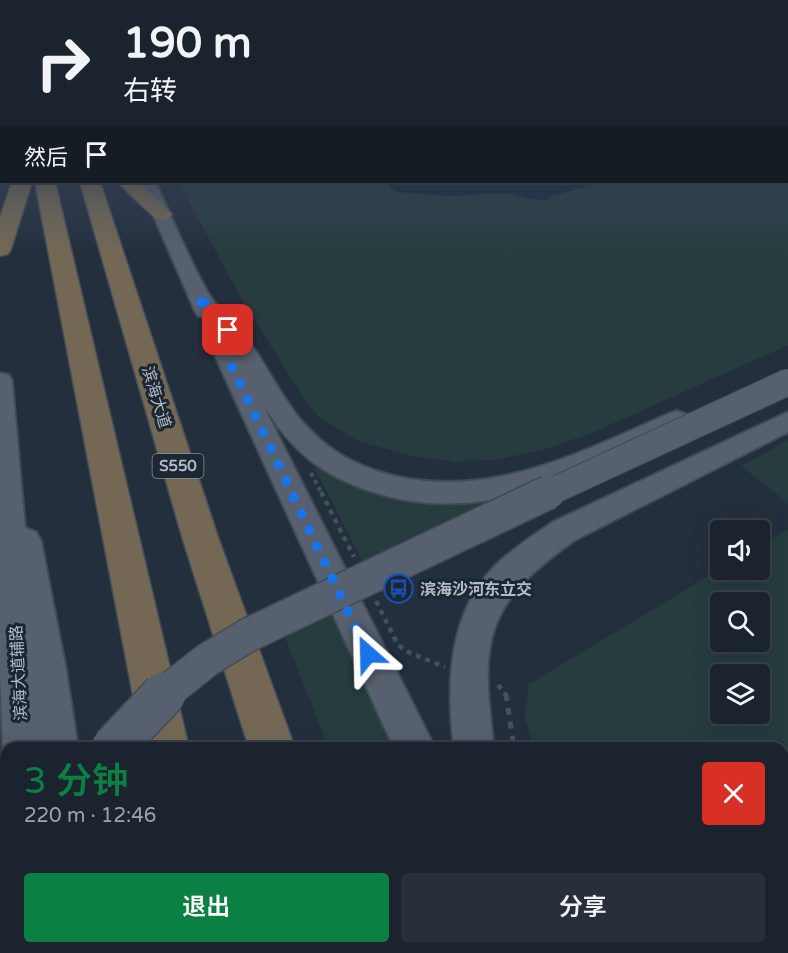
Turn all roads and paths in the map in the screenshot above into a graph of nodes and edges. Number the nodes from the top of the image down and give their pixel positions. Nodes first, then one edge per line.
1 (22, 183) edge
2 (45, 183) edge
3 (90, 183) edge
4 (128, 183) edge
5 (147, 183) edge
6 (162, 214) junction
7 (0, 249) edge
8 (198, 295) junction
9 (788, 370) edge
10 (0, 381) edge
11 (788, 382) edge
12 (788, 421) edge
13 (6, 463) junction
14 (493, 680) dead end
15 (23, 742) edge
16 (57, 742) edge
17 (118, 742) edge
18 (165, 742) edge
19 (270, 742) edge
20 (413, 742) edge
21 (473, 742) edge
22 (513, 742) edge

1 - 7 highway
2 - 18 highway
3 - 19 highway, 滨海大道 / S550
4 - 6 highway
5 - 6 main road
6 - 8 main road
8 - 9 main road
8 - 20 main road
10 - 13 main road, 滨海大道辅路
11 - 17 main road, bridge
12 - 21 main road
13 - 15 main road, 滨海大道辅路
13 - 16 main road
14 - 22 path

